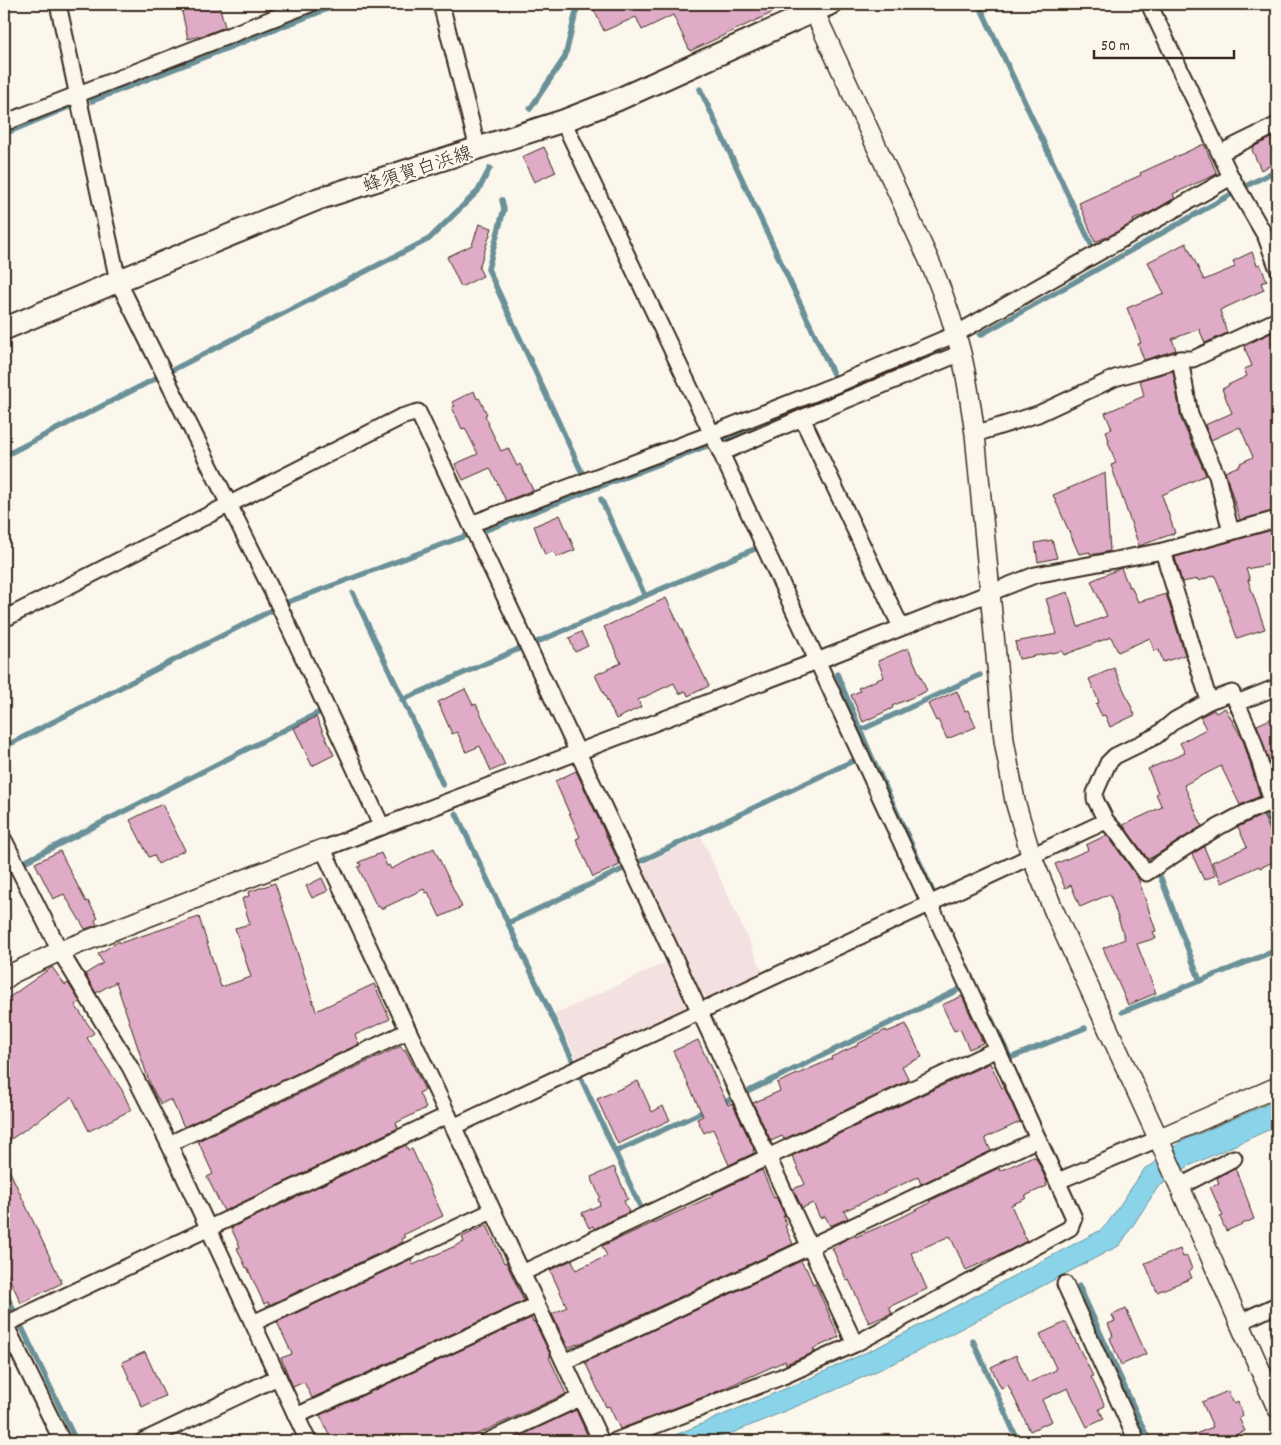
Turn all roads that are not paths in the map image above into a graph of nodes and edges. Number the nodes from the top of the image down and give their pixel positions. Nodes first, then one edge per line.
1 (58, 4) edge
2 (310, 4) edge
3 (441, 4) edge
4 (1150, 4) edge
5 (818, 6) edge
6 (78, 94) junction
7 (563, 121) junction
8 (4, 122) edge
9 (1277, 125) edge
10 (478, 149) junction
11 (1220, 153) junction
12 (1235, 185) junction
13 (1277, 267) edge
14 (118, 281) junction
15 (1277, 320) edge
16 (4, 329) edge
17 (956, 334) junction
18 (961, 353) junction
19 (1180, 359) junction
20 (802, 418) junction
21 (975, 434) junction
22 (716, 443) junction
23 (228, 505) junction
24 (1276, 525) edge
25 (474, 530) junction
26 (1231, 532) junction
27 (1163, 551) junction
28 (990, 592) junction
29 (4, 619) edge
30 (901, 628) junction
31 (817, 661) junction
32 (1277, 687) edge
33 (1209, 701) junction
34 (1237, 703) junction
35 (579, 752) junction
36 (1275, 801) edge
37 (1277, 818) edge
38 (1106, 821) junction
39 (382, 827) junction
40 (4, 840) edge
41 (322, 849) junction
42 (1031, 856) junction
43 (930, 903) junction
44 (60, 951) junction
45 (4, 980) edge
46 (700, 1011) junction
47 (408, 1031) junction
48 (997, 1049) junction
49 (1277, 1087) edge
50 (450, 1121) junction
51 (1038, 1139) junction
52 (169, 1144) junction
53 (1161, 1145) junction
54 (768, 1157) junction
55 (1234, 1158) dead end
56 (1058, 1181) junction
57 (1179, 1187) junction
58 (492, 1211) junction
59 (208, 1228) junction
60 (810, 1247) junction
61 (522, 1273) junction
62 (1065, 1284) dead end
63 (537, 1305) junction
64 (1277, 1306) edge
65 (11, 1322) edge
66 (1240, 1322) junction
67 (253, 1323) junction
68 (855, 1344) junction
69 (564, 1362) junction
70 (278, 1377) junction
71 (580, 1398) junction
72 (1277, 1408) edge
73 (296, 1416) junction
74 (62, 1441) edge
75 (143, 1441) edge
76 (308, 1441) edge
77 (488, 1441) edge
78 (601, 1441) edge
79 (615, 1441) edge
80 (1138, 1441) edge

1 - 6 street
2 - 6 street
3 - 10 street
4 - 11 street
5 - 7 main road, 蜂須賀白浜線
5 - 17 street
6 - 8 street
6 - 14 street
7 - 10 main road, 蜂須賀白浜線
7 - 22 street
9 - 11 street
10 - 14 main road, 蜂須賀白浜線
11 - 12 street
12 - 13 street
12 - 17 street
14 - 16 main road, 蜂須賀白浜線
14 - 23 street
15 - 19 street
17 - 18 street
17 - 22 street
18 - 20 street
18 - 21 street
19 - 21 street
19 - 26 street
20 - 22 street
20 - 30 street
21 - 28 street
22 - 25 street
22 - 31 street
23 - 25 street
23 - 29 street
23 - 39 street
24 - 26 street
25 - 35 street
26 - 27 street
27 - 28 street
27 - 33 street
28 - 30 street
28 - 42 street
30 - 31 street
31 - 35 street
31 - 43 street
32 - 34 street
33 - 34 street
33 - 38 street
34 - 36 street
35 - 39 street
35 - 46 street
36 - 37 street
36 - 38 street
38 - 42 street
39 - 41 street
40 - 44 street
41 - 44 street
41 - 47 street
42 - 43 street
42 - 53 street
43 - 46 street
43 - 48 street
44 - 45 street
44 - 52 street
46 - 50 street
46 - 54 street
47 - 50 street
47 - 52 street
48 - 51 street
48 - 54 street
49 - 53 street
50 - 58 street
50 - 59 street
51 - 56 street
51 - 60 street
52 - 59 street
53 - 56 street
53 - 57 street
54 - 60 street
54 - 61 street
55 - 57 street
56 - 68 street
57 - 66 street
58 - 61 street
58 - 67 street
59 - 65 street
59 - 67 street
60 - 68 street
60 - 69 street
61 - 63 street
62 - 80 street
63 - 69 street
63 - 73 street
64 - 66 street
65 - 74 street
66 - 72 street
67 - 70 street
68 - 79 street
69 - 71 street
70 - 73 street
70 - 75 street
71 - 77 street
71 - 78 street
73 - 76 street

